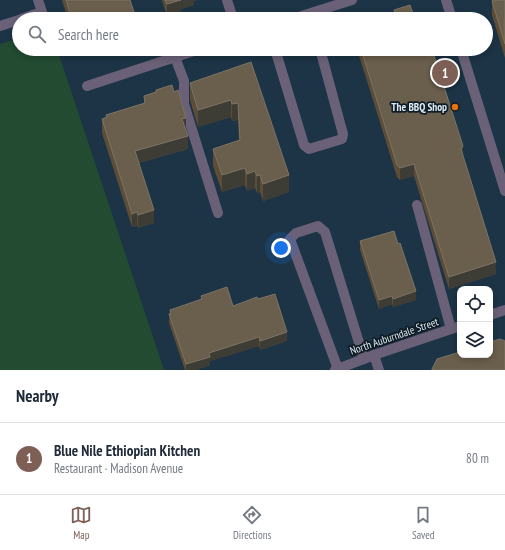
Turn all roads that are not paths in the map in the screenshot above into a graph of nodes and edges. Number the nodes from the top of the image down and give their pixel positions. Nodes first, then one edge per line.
1 (38, 0) edge
2 (226, 0) edge
3 (352, 0) edge
4 (446, 0) edge
5 (42, 12) edge
6 (230, 12) edge
7 (321, 12) edge
8 (450, 12) edge
9 (12, 22) edge
10 (0, 26) edge
11 (179, 56) edge
12 (276, 56) edge
13 (322, 56) edge
14 (463, 56) edge
15 (176, 57) junction
16 (87, 86) dead end
17 (505, 191) edge
18 (417, 205) dead end
19 (218, 213) dead end
20 (505, 310) edge
21 (493, 314) edge
22 (456, 327) edge
23 (374, 355) junction
24 (364, 359) junction
25 (337, 369) edge
26 (379, 370) edge

1 - 5 street
2 - 6 street
3 - 7 street
4 - 8 street
9 - 10 street
11 - 15 street
12 - 13 street
14 - 17 street
15 - 16 street
15 - 19 street
18 - 22 street
20 - 21 street
22 - 23 street, North Auburndale Street
23 - 24 street, North Auburndale Street
23 - 26 street
24 - 25 street, North Auburndale Street
24 - 25 street

